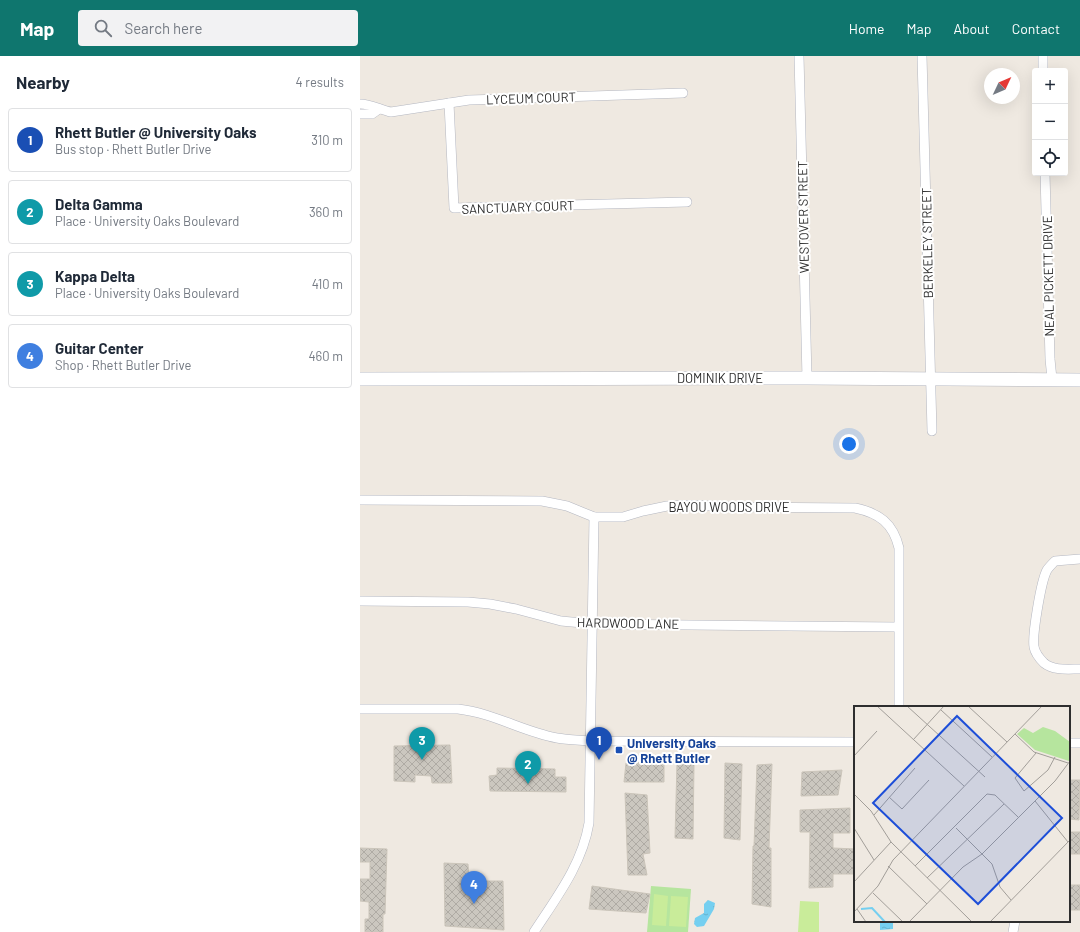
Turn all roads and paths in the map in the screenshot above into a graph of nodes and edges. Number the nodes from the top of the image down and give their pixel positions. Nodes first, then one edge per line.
1 (799, 56) edge
2 (922, 56) edge
3 (1043, 56) edge
4 (1043, 68) edge
5 (683, 93) dead end
6 (449, 103) junction
7 (360, 104) edge
8 (379, 109) junction
9 (360, 114) edge
10 (1045, 176) edge
11 (687, 202) dead end
12 (807, 378) junction
13 (930, 378) junction
14 (360, 379) edge
15 (1052, 379) junction
16 (1080, 380) edge
17 (932, 431) dead end
18 (360, 500) edge
19 (594, 517) junction
20 (1080, 559) edge
21 (360, 601) edge
22 (593, 624) junction
23 (898, 627) junction
24 (1080, 669) edge
25 (899, 706) edge
26 (360, 709) edge
27 (591, 741) junction
28 (854, 742) edge
29 (1015, 922) edge
30 (534, 932) edge
31 (1013, 932) edge

1 - 12 street, WESTOVER STREET
2 - 13 street, BERKELEY STREET
3 - 4 street
5 - 6 street, LYCEUM COURT
6 - 8 street, LYCEUM COURT
6 - 11 street, SANCTUARY COURT
7 - 8 street, LYCEUM COURT
8 - 9 street, LYCEUM COURT
10 - 15 street, NEAL PICKETT DRIVE
12 - 13 street, DOMINIK DRIVE
12 - 14 street, DOMINIK DRIVE
13 - 15 street, DOMINIK DRIVE
13 - 17 street, BERKELEY STREET
15 - 16 street, DOMINIK DRIVE
18 - 19 street, BAYOU WOODS DRIVE
19 - 22 street
19 - 23 street, BAYOU WOODS DRIVE
20 - 24 street
21 - 22 street, HARDWOOD LANE
22 - 23 street, HARDWOOD LANE
22 - 27 street
23 - 25 street, BAYOU WOODS DRIVE
26 - 27 street
27 - 28 street
27 - 30 street
29 - 31 street

